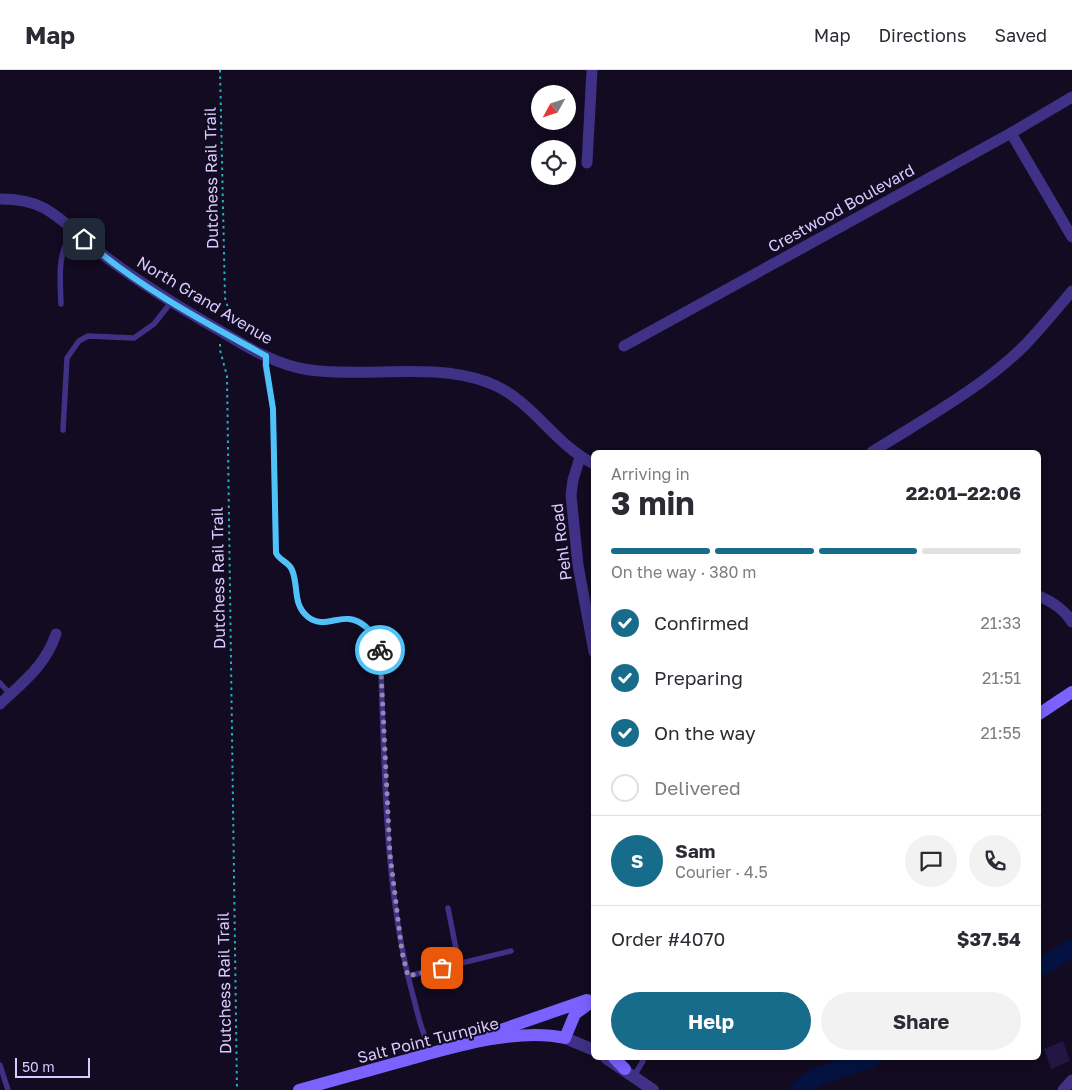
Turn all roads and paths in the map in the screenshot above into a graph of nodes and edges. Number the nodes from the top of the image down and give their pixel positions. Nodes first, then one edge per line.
1 (220, 70) edge
2 (592, 70) edge
3 (1072, 97) edge
4 (1011, 133) junction
5 (588, 163) dead end
6 (0, 200) edge
7 (74, 230) junction
8 (1072, 237) edge
9 (1072, 291) edge
10 (172, 301) junction
11 (61, 304) dead end
12 (225, 334) junction
13 (624, 346) dead end
14 (266, 356) junction
15 (63, 430) dead end
16 (875, 450) edge
17 (580, 457) junction
18 (591, 462) edge
19 (1041, 597) edge
20 (1072, 622) edge
21 (56, 634) dead end
22 (591, 636) edge
23 (0, 683) edge
24 (1072, 692) edge
25 (10, 694) junction
26 (0, 704) edge
27 (1041, 713) edge
28 (448, 908) dead end
29 (511, 951) dead end
30 (459, 964) junction
31 (408, 976) junction
32 (591, 1000) edge
33 (591, 1001) edge
34 (565, 1038) junction
35 (446, 1049) junction
36 (591, 1049) edge
37 (432, 1053) junction
38 (609, 1060) edge
39 (616, 1060) edge
40 (643, 1060) edge
41 (0, 1065) edge
42 (629, 1073) junction
43 (1072, 1080) edge
44 (8, 1090) edge
45 (237, 1090) edge
46 (299, 1090) edge
47 (653, 1090) edge
48 (1063, 1090) edge

1 - 12 path, Dutchess Rail Trail
2 - 5 street
3 - 4 street, Crestwood Boulevard
4 - 8 street
4 - 13 street, Crestwood Boulevard
6 - 7 street, North Grand Avenue
7 - 10 street, North Grand Avenue
7 - 11 lane
9 - 16 street
10 - 12 street, North Grand Avenue
10 - 15 lane
12 - 14 street, North Grand Avenue
12 - 45 path, Dutchess Rail Trail
14 - 17 street, North Grand Avenue
14 - 31 lane
17 - 18 street, North Grand Avenue
17 - 22 street, Pehl Road
19 - 20 street
21 - 25 street
23 - 25 lane
24 - 27 main road
25 - 26 street
28 - 30 lane
29 - 30 lane
30 - 31 lane
31 - 37 lane
32 - 35 main road
33 - 34 main road
34 - 35 main road, Salt Point Turnpike
34 - 36 street, Salt Point Turnpike
35 - 37 main road, Salt Point Turnpike
37 - 46 main road, Salt Point Turnpike
38 - 42 street
39 - 42 main road
40 - 42 lane
41 - 44 lane
42 - 47 street
43 - 48 street

